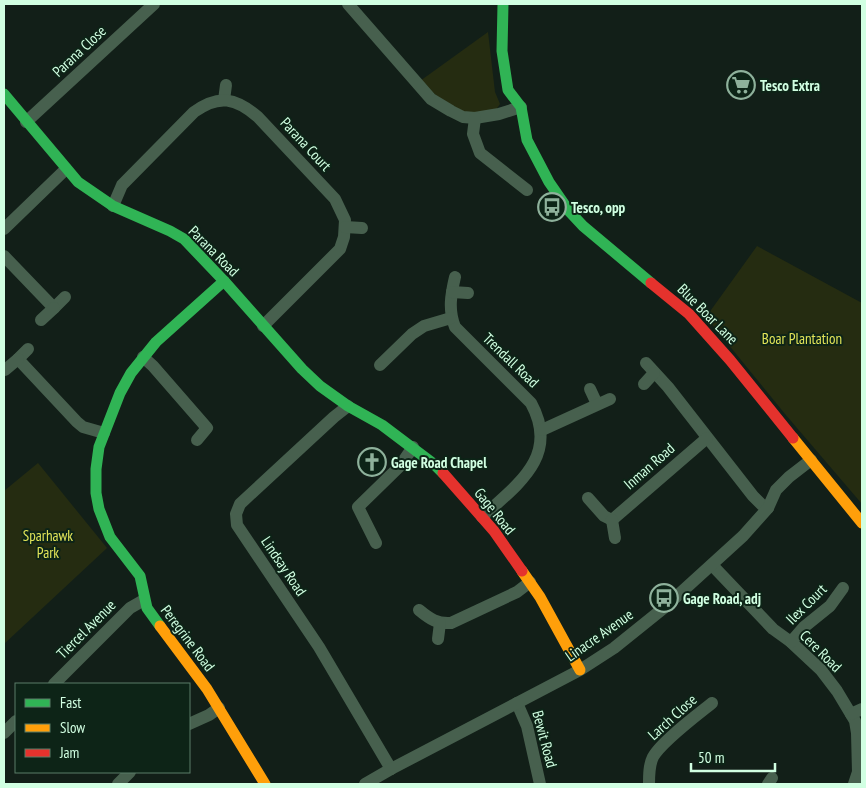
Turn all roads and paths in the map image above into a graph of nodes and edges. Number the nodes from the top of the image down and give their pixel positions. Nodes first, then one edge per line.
1 (154, 4) edge
2 (348, 4) edge
3 (503, 4) edge
4 (226, 85) dead end
5 (4, 94) edge
6 (224, 100) junction
7 (521, 107) junction
8 (475, 118) junction
9 (26, 122) junction
10 (66, 169) junction
11 (528, 190) dead end
12 (113, 206) junction
13 (345, 226) junction
14 (362, 228) dead end
15 (4, 229) edge
16 (4, 256) edge
17 (455, 277) dead end
18 (224, 281) junction
19 (452, 292) junction
20 (468, 293) dead end
21 (65, 297) dead end
22 (54, 308) junction
23 (451, 318) junction
24 (42, 320) dead end
25 (263, 326) junction
26 (28, 349) dead end
27 (143, 357) junction
28 (18, 359) junction
29 (646, 363) dead end
30 (380, 365) dead end
31 (5, 370) dead end
32 (654, 374) junction
33 (644, 384) dead end
34 (590, 390) dead end
35 (610, 399) dead end
36 (597, 404) junction
37 (348, 406) junction
38 (542, 430) junction
39 (104, 433) junction
40 (707, 438) junction
41 (198, 440) dead end
42 (413, 447) junction
43 (811, 460) junction
44 (588, 498) dead end
45 (768, 508) junction
46 (482, 517) junction
47 (612, 520) junction
48 (862, 522) edge
49 (615, 538) dead end
50 (376, 543) dead end
51 (712, 565) junction
52 (530, 582) junction
53 (843, 588) dead end
54 (144, 600) junction
55 (419, 610) dead end
56 (440, 624) junction
57 (438, 639) dead end
58 (791, 642) junction
59 (580, 670) junction
60 (55, 683) edge
61 (517, 703) junction
62 (712, 703) dead end
63 (219, 708) junction
64 (856, 712) edge
65 (15, 722) edge
66 (190, 724) edge
67 (4, 734) edge
68 (391, 769) junction
69 (129, 773) edge
70 (118, 784) edge
71 (266, 784) edge
72 (365, 784) edge
73 (540, 784) edge
74 (649, 784) edge
75 (854, 784) edge

1 - 9 street, Parana Close
2 - 8 street
3 - 7 street, Blue Boar Lane
4 - 6 street
5 - 9 street, Parana Road
6 - 12 street
6 - 13 street, Parana Court
7 - 8 street
7 - 43 street, Blue Boar Lane
8 - 11 street
9 - 10 street, Parana Road
10 - 12 street, Parana Road
10 - 15 street
12 - 18 street, Parana Road
13 - 14 street
13 - 25 street
16 - 22 street
17 - 19 street
18 - 25 street, Parana Road
18 - 27 street, Peregrine Road
19 - 20 street
19 - 23 street
21 - 22 street
22 - 24 street
23 - 30 street
23 - 38 street, Trendall Road
25 - 37 street, Parana Road
26 - 28 street
27 - 39 street, Peregrine Road
27 - 41 street
28 - 31 street
28 - 39 street
29 - 32 street
32 - 33 street
32 - 40 street
34 - 36 street
35 - 36 street
36 - 38 street
37 - 42 street, Gage Road
37 - 68 street, Lindsay Road
38 - 46 street
39 - 54 street, Peregrine Road
40 - 45 street
40 - 47 street, Inman Road
42 - 46 street, Gage Road
42 - 50 street
43 - 45 street, Linacre Avenue
43 - 48 street, Blue Boar Lane
44 - 47 street
45 - 51 street, Linacre Avenue
46 - 52 street, Gage Road
47 - 49 street
51 - 58 street, Cere Road
51 - 59 street, Linacre Avenue
52 - 56 street
52 - 59 street, Gage Road
53 - 58 street, Ilex Court
54 - 60 street, Tiercel Avenue
54 - 63 street, Peregrine Road
55 - 56 street
56 - 57 street
58 - 64 street, Cere Road
59 - 61 street, Linacre Avenue
61 - 68 street, Linacre Avenue
61 - 73 street, Bewit Road
62 - 74 street, Larch Close
63 - 66 street
63 - 71 street, Peregrine Road
64 - 75 street, Cere Road
65 - 67 street
68 - 72 street, Linacre Avenue
69 - 70 street

